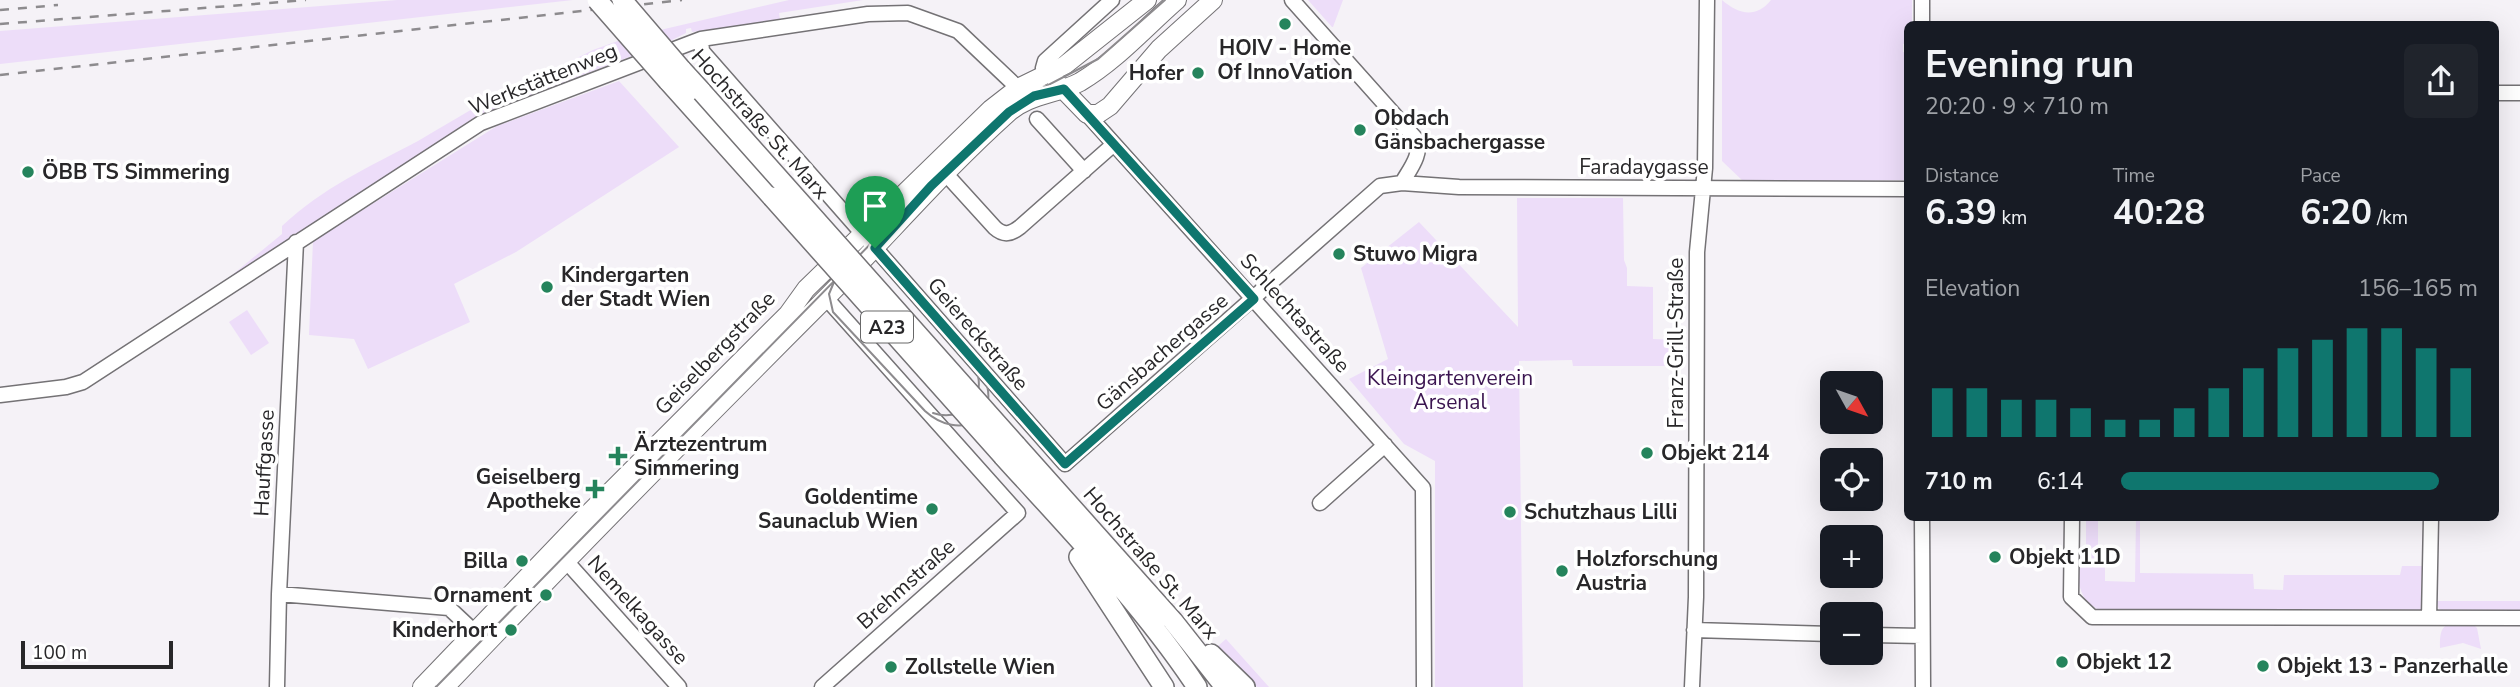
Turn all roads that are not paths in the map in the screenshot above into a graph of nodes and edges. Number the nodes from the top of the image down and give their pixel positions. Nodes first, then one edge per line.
1 (597, 0) edge
2 (622, 0) edge
3 (1112, 0) edge
4 (1147, 0) edge
5 (1177, 0) edge
6 (1213, 0) edge
7 (1292, 0) edge
8 (1707, 0) edge
9 (1922, 0) edge
10 (1922, 21) edge
11 (701, 39) junction
12 (1047, 75) junction
13 (1064, 89) junction
14 (2499, 93) edge
15 (2520, 93) edge
16 (1021, 94) junction
17 (1087, 114) junction
18 (1037, 119) dead end
19 (1114, 144) junction
20 (1084, 171) junction
21 (945, 173) junction
22 (1402, 183) junction
23 (1380, 186) joint
24 (1703, 188) junction
25 (1904, 189) edge
26 (862, 234) junction
27 (296, 242) junction
28 (875, 248) junction
29 (826, 298) junction
30 (1254, 299) junction
31 (0, 395) edge
32 (1385, 445) junction
33 (1065, 464) joint
34 (1045, 503) junction
35 (1320, 503) dead end
36 (1922, 521) edge
37 (2072, 521) edge
38 (2431, 521) edge
39 (566, 561) junction
40 (279, 594) junction
41 (2430, 618) junction
42 (2520, 618) edge
43 (1174, 621) junction
44 (1694, 630) junction
45 (1820, 634) edge
46 (1883, 635) edge
47 (1922, 636) junction
48 (481, 638) junction
49 (277, 687) edge
50 (422, 687) edge
51 (445, 687) edge
52 (679, 687) edge
53 (822, 687) edge
54 (1164, 687) edge
55 (1197, 687) edge
56 (1225, 687) edge
57 (1245, 687) edge
58 (1424, 687) edge
59 (1692, 687) edge
60 (1923, 687) edge

1 - 34 highway, Hochstraße St. Marx / A23, bridge
2 - 43 highway, Hochstraße St. Marx / A23, bridge
3 - 12 street
4 - 12 main road
5 - 13 main road
6 - 17 main road
7 - 22 street
8 - 24 street, Franz-Grill-Straße
9 - 10 street
11 - 16 street, Werkstättenweg
11 - 26 street, Geiereckstraße
11 - 27 street, Werkstättenweg
12 - 13 main road
12 - 16 main road
13 - 16 main road
13 - 17 main road
14 - 15 street
16 - 21 main road, Geiselbergstraße
16 - 26 main road, Geiselbergstraße
17 - 19 street, Schlechtastraße
18 - 20 street
19 - 20 street
19 - 30 street, Schlechtastraße
20 - 21 street
21 - 28 main road, Geiselbergstraße
22 - 23 street, Faradaygasse
22 - 24 street, Faradaygasse
23 - 30 street, Gänsbachergasse
24 - 25 street, Faradaygasse
24 - 44 street, Franz-Grill-Straße
26 - 28 street, Geiereckstraße
26 - 48 main road, Geiselbergstraße
27 - 31 street, Werkstättenweg
27 - 40 street, Hauffgasse
28 - 29 main road, Geiselbergstraße
28 - 33 street, Geiereckstraße
29 - 39 main road, Geiselbergstraße
29 - 53 street, Brehmstraße
30 - 32 street, Schlechtastraße
30 - 33 street, Gänsbachergasse
32 - 35 street
32 - 58 street, Schlechtastraße
34 - 54 highway
34 - 55 highway, Hochstraße St. Marx / A23
36 - 47 street
37 - 41 street
38 - 41 street
39 - 48 main road, Geiselbergstraße
39 - 52 street, Nemelkagasse
40 - 48 street
40 - 49 street, Hauffgasse
41 - 42 street
43 - 56 highway, Hochstraße St. Marx / A23
43 - 57 highway
44 - 45 street
44 - 59 street, Franz-Grill-Straße
46 - 47 street
47 - 60 street
48 - 50 main road, Geiselbergstraße
48 - 51 main road, Geiselbergstraße

